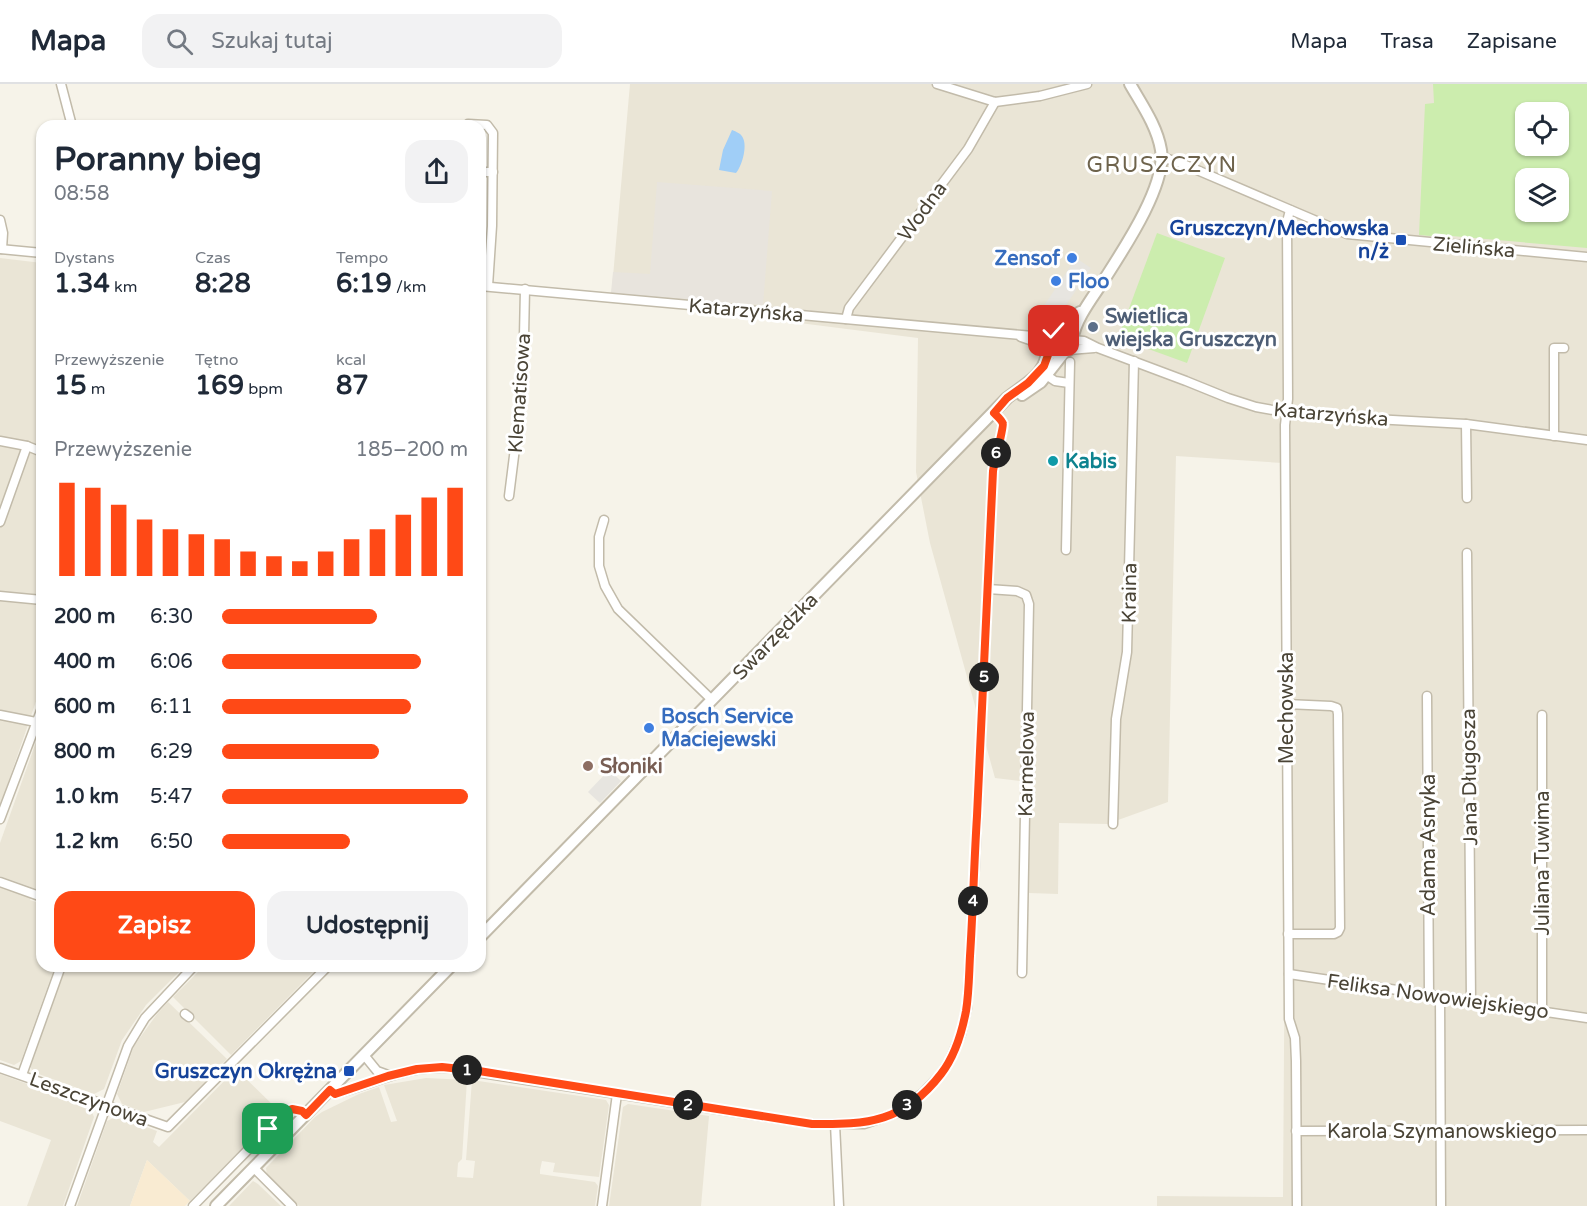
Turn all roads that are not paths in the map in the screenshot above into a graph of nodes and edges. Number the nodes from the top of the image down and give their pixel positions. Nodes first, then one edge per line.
1 (60, 84) edge
2 (937, 84) edge
3 (1087, 84) edge
4 (1130, 84) edge
5 (995, 102) junction
6 (70, 120) edge
7 (486, 125) edge
8 (1162, 157) junction
9 (486, 172) edge
10 (493, 172) junction
11 (1290, 210) junction
12 (0, 220) edge
13 (1, 249) edge
14 (36, 252) edge
15 (1587, 257) edge
16 (486, 271) edge
17 (486, 286) edge
18 (525, 289) junction
19 (1088, 303) junction
20 (846, 319) junction
21 (1054, 332) junction
22 (1012, 334) junction
23 (1047, 346) junction
24 (1564, 348) dead end
25 (1068, 351) junction
26 (1134, 361) junction
27 (1043, 373) junction
28 (1069, 383) junction
29 (994, 413) junction
30 (1287, 413) junction
31 (1466, 424) junction
32 (1554, 436) junction
33 (1587, 440) edge
34 (0, 441) edge
35 (27, 446) junction
36 (36, 450) edge
37 (509, 496) dead end
38 (1467, 498) dead end
39 (604, 520) dead end
40 (0, 522) edge
41 (1066, 550) dead end
42 (1467, 553) dead end
43 (988, 589) junction
44 (0, 596) edge
45 (36, 599) edge
46 (1427, 696) dead end
47 (712, 700) junction
48 (1286, 704) junction
49 (0, 715) edge
50 (1542, 716) dead end
51 (36, 722) edge
52 (36, 730) edge
53 (0, 819) edge
54 (1113, 824) dead end
55 (0, 882) edge
56 (36, 895) edge
57 (486, 931) edge
58 (1288, 934) junction
59 (59, 972) edge
60 (188, 972) edge
61 (322, 972) edge
62 (446, 972) edge
63 (1022, 973) dead end
64 (1289, 974) junction
65 (1429, 994) junction
66 (1440, 996) junction
67 (1472, 1000) junction
68 (1542, 1011) junction
69 (1587, 1018) edge
70 (364, 1055) junction
71 (0, 1068) edge
72 (22, 1075) junction
73 (388, 1076) junction
74 (330, 1090) junction
75 (617, 1094) junction
76 (106, 1106) junction
77 (306, 1115) junction
78 (835, 1125) junction
79 (268, 1129) junction
80 (1441, 1130) junction
81 (1587, 1130) edge
82 (1296, 1131) junction
83 (280, 1141) junction
84 (254, 1168) junction
85 (70, 1206) edge
86 (193, 1206) edge
87 (216, 1206) edge
88 (292, 1206) edge
89 (602, 1206) edge
90 (839, 1206) edge
91 (1297, 1206) edge
92 (1441, 1206) edge

1 - 6 street
2 - 5 street
3 - 5 street
4 - 8 street, Swarzędzka
5 - 20 street, Wodna
7 - 10 street
8 - 11 street, Zielińska
8 - 19 street, Swarzędzka
9 - 10 street
10 - 16 street
11 - 15 street, Zielińska
11 - 30 street, Mechowska
12 - 13 street
13 - 14 street
17 - 18 street, Katarzyńska
18 - 20 street, Katarzyńska
18 - 37 street, Klematisowa
19 - 21 street, Swarzędzka
19 - 25 street, Swarzędzka
20 - 22 street, Katarzyńska
21 - 22 street, Katarzyńska
21 - 23 street
21 - 25 street
22 - 23 street, Katarzyńska
23 - 25 street
23 - 27 street
24 - 32 street
25 - 26 street, Katarzyńska
25 - 27 street, Swarzędzka
25 - 28 street
26 - 30 street, Katarzyńska
26 - 54 street, Kraina
27 - 28 street
27 - 29 street, Swarzędzka
28 - 41 street
29 - 43 street
29 - 47 street, Swarzędzka
30 - 31 street, Katarzyńska
30 - 48 street, Mechowska
31 - 32 street, Katarzyńska
31 - 38 street
32 - 33 street, Katarzyńska
34 - 35 street
35 - 36 street
35 - 40 street
39 - 47 street
42 - 67 street, Jana Długosza
43 - 63 street, Karmelowa
43 - 78 street
44 - 45 street
46 - 65 street, Adama Asnyka
47 - 57 street, Swarzędzka
48 - 58 street, Mechowska
48 - 58 street
49 - 51 street
50 - 68 street, Juliana Tuwima
52 - 53 street
55 - 56 street
58 - 64 street, Mechowska
59 - 72 street
60 - 76 street
61 - 76 street, Leszczynowa
62 - 70 street
64 - 65 street, Feliksa Nowowiejskiego
64 - 82 street, Mechowska
65 - 66 street, Feliksa Nowowiejskiego
66 - 67 street, Feliksa Nowowiejskiego
66 - 80 street
67 - 68 street, Feliksa Nowowiejskiego
68 - 69 street, Feliksa Nowowiejskiego
70 - 73 street
70 - 74 street
71 - 72 street, Leszczynowa
72 - 76 street, Leszczynowa
73 - 74 street
73 - 75 street
74 - 77 street
75 - 78 street
75 - 89 street
76 - 85 street
77 - 79 street
77 - 83 street
78 - 90 street
79 - 83 street
79 - 86 street
80 - 81 street, Karola Szymanowskiego
80 - 82 street, Karola Szymanowskiego
80 - 92 street
82 - 91 street, Mechowska
83 - 84 street
84 - 87 street
84 - 88 street

